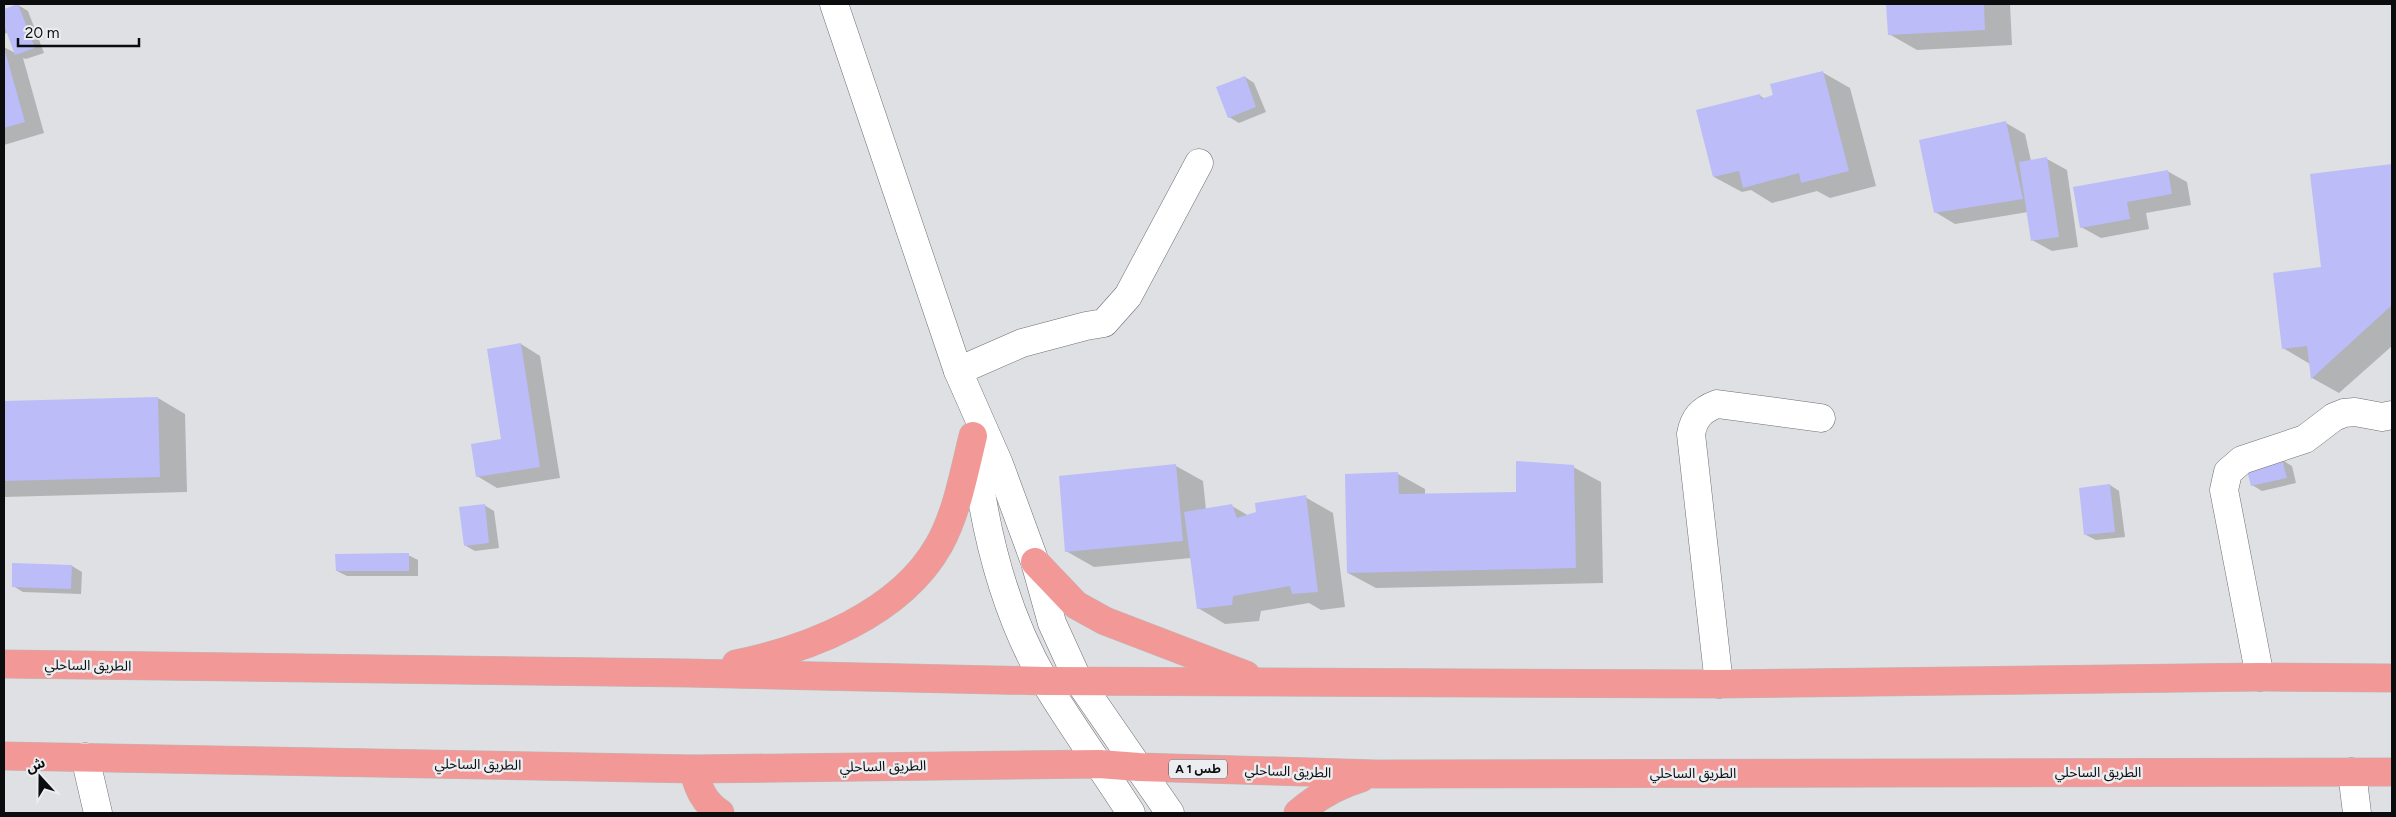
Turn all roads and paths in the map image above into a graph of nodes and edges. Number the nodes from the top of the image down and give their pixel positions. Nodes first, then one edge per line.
1 (834, 4) edge
2 (1199, 163) dead end
3 (958, 371) junction
4 (968, 397) junction
5 (2392, 415) edge
6 (1820, 418) dead end
7 (974, 436) junction
8 (1035, 562) junction
9 (4, 664) edge
10 (687, 673) junction
11 (2260, 676) junction
12 (2392, 678) edge
13 (1078, 680) junction
14 (1045, 681) junction
15 (1261, 681) junction
16 (1719, 684) junction
17 (4, 756) edge
18 (85, 757) junction
19 (1099, 764) junction
20 (1139, 767) junction
21 (694, 769) junction
22 (2352, 772) junction
23 (2392, 772) edge
24 (1376, 774) junction
25 (98, 813) edge
26 (720, 813) edge
27 (1131, 813) edge
28 (1170, 813) edge
29 (1298, 813) edge
30 (2357, 813) edge

1 - 3 street
2 - 3 street
3 - 4 street
4 - 7 street
4 - 8 street
5 - 11 street
6 - 16 street
7 - 10 highway
7 - 14 street
8 - 13 street
8 - 15 highway
9 - 10 highway, الطريق الساحلي
10 - 14 highway, الطريق الساحلي
11 - 12 highway, الطريق الساحلي
11 - 16 highway, الطريق الساحلي
13 - 14 highway, الطريق الساحلي
13 - 15 highway, الطريق الساحلي
13 - 20 street
14 - 19 street
15 - 16 highway, الطريق الساحلي
17 - 18 highway, الطريق الساحلي / A 1 طس
18 - 21 highway, الطريق الساحلي / A 1 طس
18 - 25 street
19 - 20 highway, الطريق الساحلي / A 1 طس
19 - 21 highway, الطريق الساحلي / A 1 طس
19 - 27 street
20 - 24 highway, الطريق الساحلي / A 1 طس
20 - 28 street
21 - 26 highway
22 - 23 highway, الطريق الساحلي / A 1 طس
22 - 24 highway, الطريق الساحلي / A 1 طس
22 - 30 street
24 - 29 highway

